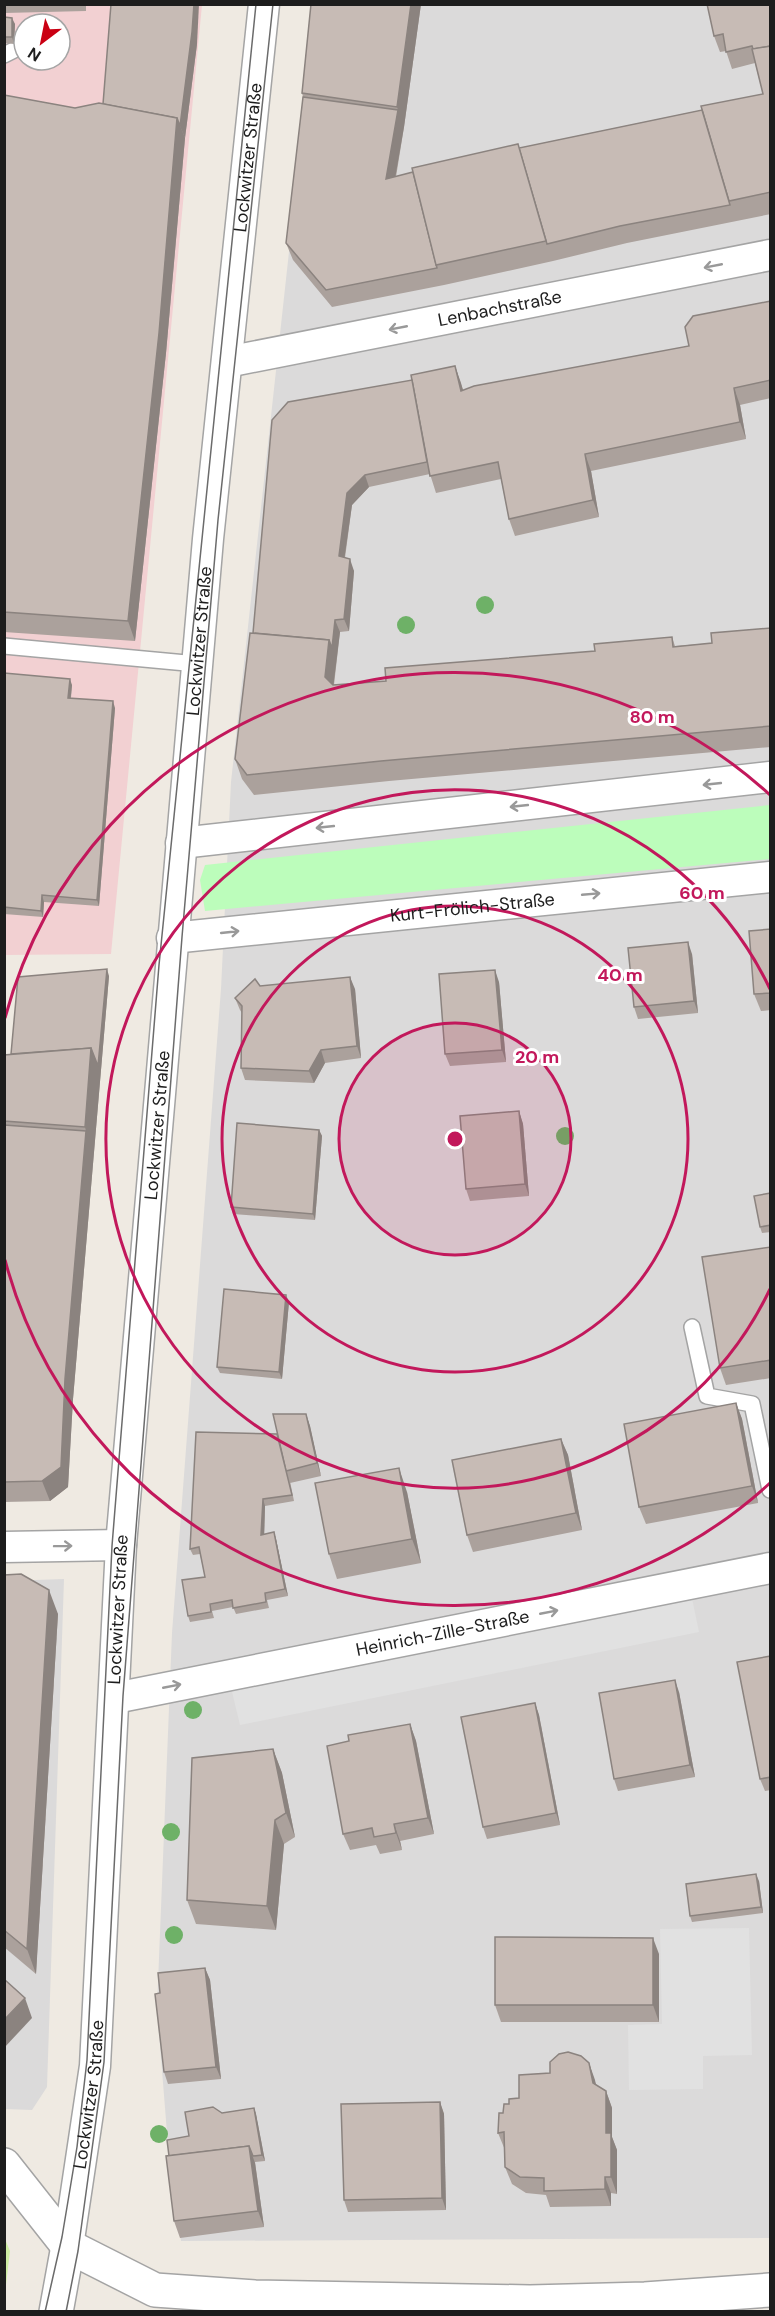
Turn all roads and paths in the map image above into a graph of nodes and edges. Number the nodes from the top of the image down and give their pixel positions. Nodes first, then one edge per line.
1 (264, 4) edge
2 (771, 255) edge
3 (227, 362) junction
4 (4, 646) edge
5 (197, 664) junction
6 (771, 777) edge
7 (181, 843) junction
8 (771, 877) edge
9 (172, 938) junction
10 (692, 1328) dead end
11 (771, 1490) edge
12 (121, 1545) junction
13 (4, 1547) edge
14 (771, 1568) edge
15 (115, 1698) junction
16 (4, 2165) edge
17 (68, 2246) junction
18 (771, 2290) edge
19 (250, 2304) edge
20 (56, 2312) edge

1 - 3 street, Lockwitzer Straße
2 -> 3 street, Lenbachstraße
3 - 5 street, Lockwitzer Straße
4 - 5 lane
5 - 7 street, Lockwitzer Straße
6 -> 7 street
7 - 9 street, Lockwitzer Straße
9 -> 8 street, Kurt-Frölich-Straße
9 - 12 street, Lockwitzer Straße
10 - 11 lane
13 -> 12 street
12 - 15 street, Lockwitzer Straße
15 -> 14 street, Heinrich-Zille-Straße
15 - 17 street, Lockwitzer Straße
16 - 17 street
17 - 19 street
17 - 20 street
18 - 19 street

